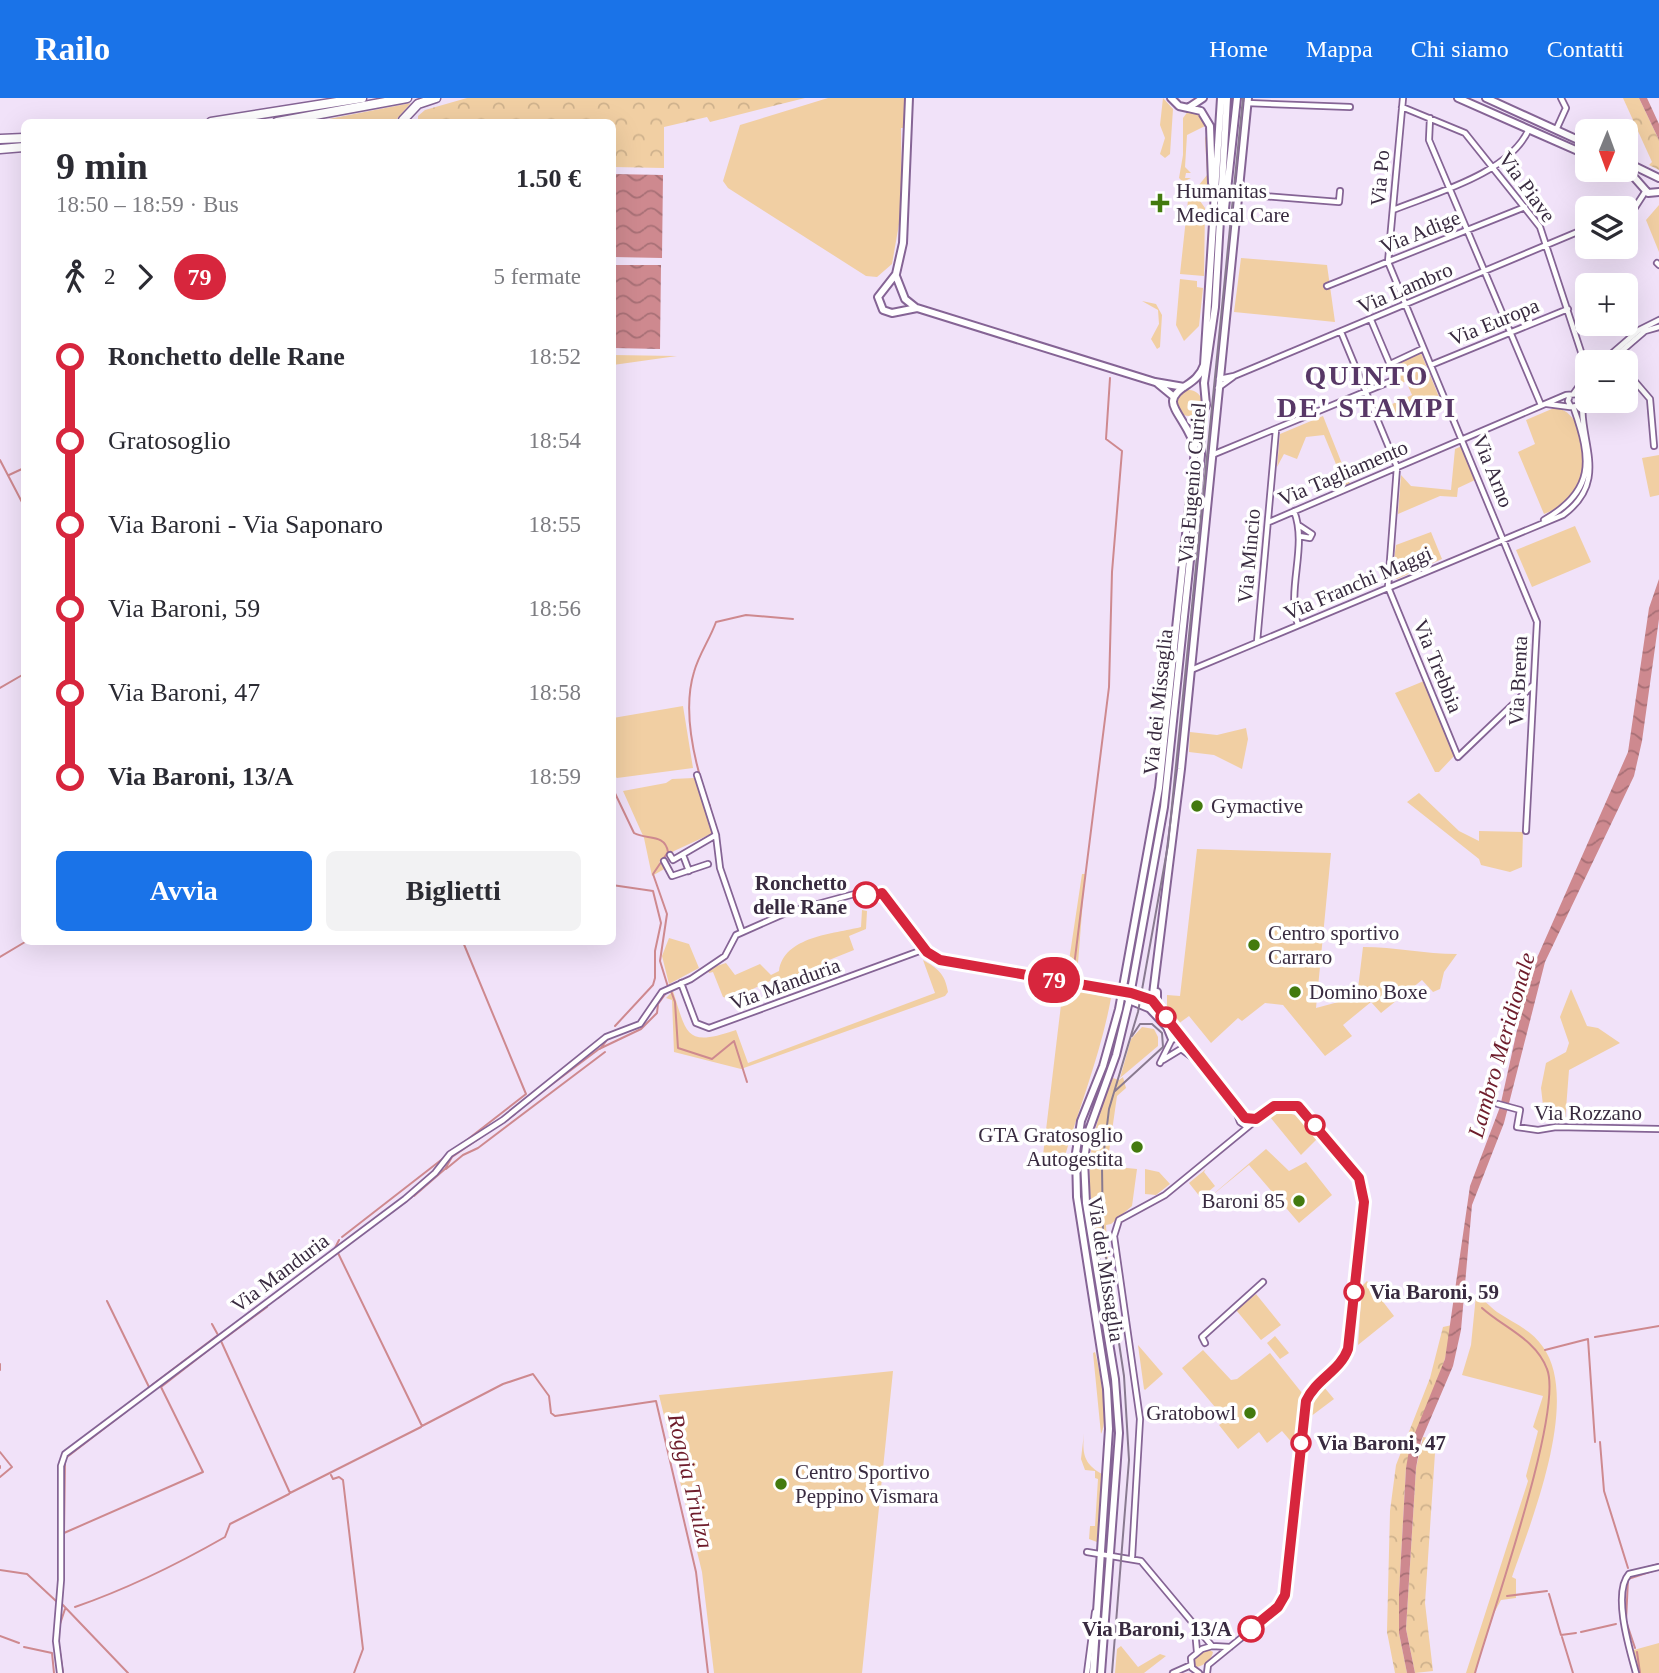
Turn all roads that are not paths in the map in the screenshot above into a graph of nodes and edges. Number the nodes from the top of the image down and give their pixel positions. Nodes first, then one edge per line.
1 (362, 98) edge
2 (407, 98) edge
3 (436, 98) edge
4 (909, 98) edge
5 (1171, 98) edge
6 (1203, 98) edge
7 (1221, 98) edge
8 (1227, 98) edge
9 (1237, 98) edge
10 (1402, 98) edge
11 (1458, 98) edge
12 (1486, 98) edge
13 (1561, 98) edge
14 (1247, 101) edge
15 (1350, 107) dead end
16 (1402, 107) junction
17 (1188, 108) junction
18 (1430, 118) junction
19 (230, 119) edge
20 (293, 119) edge
21 (403, 119) edge
22 (1529, 129) junction
23 (1556, 130) junction
24 (21, 138) edge
25 (0, 139) edge
26 (1575, 139) edge
27 (21, 147) edge
28 (0, 149) edge
29 (1575, 150) edge
30 (1494, 168) junction
31 (1638, 168) edge
32 (1651, 174) junction
33 (1659, 178) edge
34 (1638, 182) edge
35 (1641, 184) junction
36 (1450, 187) junction
37 (1340, 191) dead end
38 (1658, 191) edge
39 (1645, 192) junction
40 (1238, 194) junction
41 (1638, 203) edge
42 (1525, 207) junction
43 (1393, 210) junction
44 (1211, 215) dead end
45 (1467, 230) junction
46 (1575, 233) edge
47 (1548, 244) junction
48 (1388, 262) junction
49 (1218, 265) junction
50 (1485, 271) junction
51 (897, 274) junction
52 (1327, 286) dead end
53 (887, 287) junction
54 (898, 288) junction
55 (905, 299) junction
56 (1406, 305) junction
57 (917, 308) junction
58 (901, 309) junction
59 (1568, 309) junction
60 (1371, 320) junction
61 (1659, 320) edge
62 (1659, 327) edge
63 (1341, 332) junction
64 (1511, 332) junction
65 (1422, 349) junction
66 (1581, 350) edge
67 (1622, 350) edge
68 (1624, 350) edge
69 (1390, 364) junction
70 (1432, 365) junction
71 (1221, 369) junction
72 (1234, 376) junction
73 (1219, 379) junction
74 (1155, 382) junction
75 (1638, 386) edge
76 (1185, 387) junction
77 (1218, 388) junction
78 (1575, 390) edge
79 (1366, 392) junction
80 (1204, 394) junction
81 (1572, 394) junction
82 (1575, 395) edge
83 (1174, 397) junction
84 (1544, 405) junction
85 (1575, 407) edge
86 (1572, 408) junction
87 (1583, 413) edge
88 (1202, 414) junction
89 (1182, 417) junction
90 (1276, 430) junction
91 (1462, 438) junction
92 (1654, 446) dead end
93 (1212, 455) junction
94 (1397, 467) junction
95 (1294, 511) junction
96 (1269, 522) junction
97 (1537, 524) junction
98 (1300, 526) junction
99 (1299, 536) junction
100 (1503, 539) junction
101 (1388, 587) junction
102 (1298, 625) junction
103 (1257, 643) junction
104 (1191, 670) junction
105 (1534, 684) junction
106 (697, 775) dead end
107 (1527, 831) dead end
108 (716, 835) junction
109 (670, 855) dead end
110 (683, 855) junction
111 (664, 861) dead end
112 (708, 864) dead end
113 (689, 871) junction
114 (742, 932) junction
115 (925, 949) junction
116 (681, 983) junction
117 (1122, 993) junction
118 (1131, 993) junction
119 (1129, 1001) junction
120 (1153, 1005) junction
121 (1173, 1040) junction
122 (1185, 1043) junction
123 (1179, 1050) junction
124 (1200, 1062) junction
125 (1498, 1104) dead end
126 (1236, 1110) junction
127 (1245, 1118) junction
128 (1256, 1119) junction
129 (1240, 1122) junction
130 (1247, 1127) junction
131 (1659, 1129) edge
132 (1238, 1135) junction
133 (1263, 1282) dead end
134 (1205, 1343) dead end
135 (1087, 1552) dead end
136 (1106, 1557) junction
137 (1132, 1557) junction
138 (1659, 1567) edge
139 (1097, 1604) junction
140 (1195, 1628) junction
141 (1213, 1646) junction
142 (1230, 1647) junction
143 (1197, 1653) junction
144 (1214, 1661) junction
145 (1191, 1665) junction
146 (1208, 1665) junction
147 (1198, 1672) edge
148 (60, 1673) edge
149 (1087, 1673) edge
150 (1093, 1673) edge
151 (1101, 1673) edge
152 (1173, 1673) edge
153 (1207, 1673) edge
154 (1636, 1673) edge

1 - 19 highway
2 - 20 highway
3 - 21 highway
4 - 51 main road
5 - 17 main road
6 - 17 main road
7 - 76 main road, Via Eugenio Curiel
8 - 49 main road, Via Eugenio Curiel
9 - 49 main road
10 - 16 street, Via Po
11 - 22 main road
12 - 23 main road
13 - 23 street
14 - 15 street
14 - 40 main road, Via Eugenio Curiel
16 - 18 street, Via Piave
16 - 43 street, Via Po
17 - 44 main road
18 - 30 street, Via Piave
18 - 36 street
22 - 29 main road
22 - 30 street
23 - 26 main road
24 - 25 highway
27 - 28 highway
30 - 36 street
30 - 42 street, Via Piave
31 - 32 main road
32 - 33 main road
32 - 35 main road
34 - 35 main road
35 - 39 main road
36 - 43 street
36 - 45 street
37 - 40 street
38 - 39 main road
39 - 41 street
40 - 71 main road, Via Eugenio Curiel
42 - 45 street, Via Adige
42 - 47 street, Via Piave
43 - 48 street, Via Po
45 - 48 street, Via Adige
45 - 50 street
46 - 47 street, Via Lambro
47 - 50 street, Via Lambro
47 - 59 street, Via Piave
48 - 52 street, Via Adige
48 - 56 street, Via Arno
49 - 80 main road, Via Eugenio Curiel
50 - 56 street, Via Lambro
50 - 64 street
51 - 53 main road
51 - 54 main road
53 - 54 main road
53 - 58 main road
54 - 55 main road
55 - 57 main road
55 - 58 main road
56 - 60 street, Via Lambro
56 - 65 street, Via Arno
57 - 58 main road
57 - 74 main road
59 - 64 street, Via Europa
59 - 66 street, Via Piave
60 - 63 street, Via Lambro
60 - 69 street
61 - 67 street
62 - 68 street
63 - 72 street, Via Lambro
63 - 79 street
64 - 70 street, Via Europa
64 - 84 street
65 - 69 street
65 - 70 street, Via Arno
69 - 79 street
70 - 91 street, Via Arno
71 - 72 street
71 - 73 main road, Via Eugenio Curiel
72 - 73 street
72 - 77 street
73 - 77 main road, Via Eugenio Curiel
74 - 76 main road
74 - 83 main road
75 - 92 street
76 - 80 main road
76 - 83 main road
77 - 93 main road, Via Eugenio Curiel
78 - 81 street
79 - 90 street
79 - 94 street
80 - 88 main road, Via dei Missaglia
81 - 82 street
81 - 84 street, Via Tagliamento
81 - 86 street, Via Franchi Maggi
83 - 89 main road, Via dei Missaglia
84 - 86 street, Via Tagliamento
84 - 91 street, Via Tagliamento
85 - 86 street
86 - 97 street, Via Franchi Maggi
87 - 97 street, Via Franchi Maggi
88 - 89 main road
88 - 118 main road, Via dei Missaglia
89 - 117 main road, Via dei Missaglia
90 - 93 street
90 - 96 street, Via Mincio
91 - 94 street, Via Tagliamento
91 - 100 street, Via Arno
93 - 104 main road, Via Eugenio Curiel
94 - 95 street, Via Tagliamento
94 - 101 street
95 - 96 street, Via Tagliamento
95 - 98 street
96 - 103 street, Via Mincio
97 - 100 street, Via Franchi Maggi
98 - 99 street
98 - 99 street
99 - 102 street
100 - 101 street, Via Franchi Maggi
100 - 105 street, Via Brenta
101 - 102 street, Via Franchi Maggi
101 - 105 street, Via Trebbia
102 - 103 street, Via Franchi Maggi
103 - 104 street, Via Franchi Maggi
104 - 120 main road, Via Eugenio Curiel
105 - 107 street, Via Brenta
106 - 108 street
108 - 110 street
108 - 114 street
109 - 110 street
110 - 113 street
111 - 113 street
112 - 113 street
114 - 115 street, Via Manduria
114 - 116 street, Via Manduria
115 - 116 street, Via Manduria
115 - 117 street, Via Manduria
116 - 148 street, Via Manduria
117 - 118 street
117 - 119 street
117 - 136 main road, Via dei Missaglia
118 - 119 main road, Via dei Missaglia
118 - 120 street
119 - 120 street
119 - 136 main road, Via dei Missaglia
120 - 121 main road
121 - 122 street
121 - 123 street
121 - 123 street
122 - 123 street
122 - 124 street
123 - 124 street
124 - 126 street
125 - 131 street, Via Rozzano
126 - 127 street
126 - 129 street
127 - 128 street
127 - 130 street
128 - 130 street
128 - 142 street
129 - 130 street
129 - 132 street
130 - 132 street
132 - 137 street
133 - 134 street
135 - 136 street
136 - 137 street
136 - 139 main road, Via dei Missaglia
136 - 151 main road, Via dei Missaglia
137 - 140 street
138 - 154 street
139 - 149 street, Via dei Missaglia
139 - 150 main road, Via dei Missaglia
140 - 141 street
140 - 143 street
141 - 142 street
141 - 143 street
141 - 144 street
142 - 144 street
143 - 145 street
144 - 146 street
145 - 147 street
145 - 152 street
146 - 147 street
146 - 153 street

